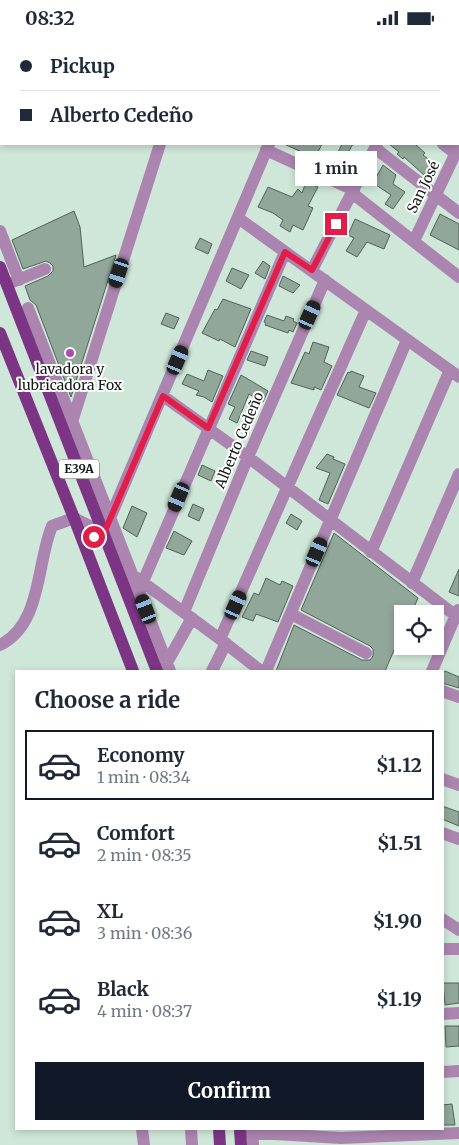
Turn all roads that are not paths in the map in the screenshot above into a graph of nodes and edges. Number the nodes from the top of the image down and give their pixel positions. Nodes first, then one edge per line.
1 (160, 145) edge
2 (444, 145) edge
3 (376, 146) edge
4 (267, 147) edge
5 (457, 154) edge
6 (353, 191) junction
7 (436, 195) junction
8 (459, 213) edge
9 (238, 218) junction
10 (0, 231) edge
11 (414, 241) junction
12 (285, 252) junction
13 (0, 267) edge
14 (45, 269) dead end
15 (312, 270) junction
16 (459, 277) edge
17 (325, 280) junction
18 (13, 283) junction
19 (28, 308) dead end
20 (366, 310) junction
21 (0, 333) edge
22 (408, 340) junction
23 (455, 374) edge
24 (163, 396) junction
25 (72, 421) junction
26 (208, 428) junction
27 (66, 435) junction
28 (248, 457) junction
29 (459, 474) edge
30 (288, 488) junction
31 (74, 518) junction
32 (110, 519) junction
33 (330, 521) junction
34 (104, 533) junction
35 (83, 541) junction
36 (371, 552) junction
37 (138, 583) junction
38 (412, 583) junction
39 (458, 613) edge
40 (188, 615) junction
41 (291, 615) junction
42 (223, 641) junction
43 (0, 645) edge
44 (366, 653) dead end
45 (167, 668) edge
46 (133, 670) edge
47 (156, 670) edge
48 (212, 670) edge
49 (260, 670) edge
50 (266, 670) edge
51 (432, 670) edge
52 (444, 692) edge
53 (459, 697) edge
54 (444, 780) edge
55 (459, 785) edge
56 (444, 834) edge
57 (459, 839) edge
58 (444, 920) edge
59 (459, 930) edge
60 (444, 949) edge
61 (459, 949) edge
62 (444, 1013) edge
63 (459, 1013) edge
64 (459, 1071) edge
65 (444, 1072) edge
66 (142, 1130) edge
67 (191, 1130) edge
68 (219, 1130) edge
69 (459, 1133) edge
70 (246, 1135) edge
71 (341, 1137) edge
72 (144, 1145) edge
73 (192, 1145) edge
74 (220, 1145) edge

1 - 25 street
2 - 5 street
3 - 6 street
3 - 7 street
4 - 6 street
4 - 9 street
5 - 7 street, San José
6 - 11 street
6 - 15 street
7 - 8 street
7 - 11 street, San José
9 - 12 street
9 - 24 street
10 - 18 street
11 - 16 street
12 - 15 street
12 - 26 street
13 - 18 main road, E39A
14 - 18 street
15 - 17 street
17 - 20 street
17 - 28 street, Alberto Cedeño
18 - 27 main road, E39A
19 - 25 street
20 - 22 street
20 - 30 street
21 - 31 main road, E39A
22 - 23 street
22 - 33 street
23 - 36 street
24 - 26 street
24 - 32 street
25 - 27 street
25 - 32 street
26 - 28 street
26 - 37 street
27 - 34 main road, E39A
28 - 30 street
28 - 40 street, Alberto Cedeño
29 - 38 street
30 - 33 street
30 - 42 street
31 - 34 street
31 - 35 main road, E39A
31 - 43 street
32 - 34 street
32 - 37 street
33 - 36 street
33 - 41 street
34 - 35 street
34 - 47 main road, E39A
35 - 46 main road, E39A
36 - 38 street
37 - 40 street
37 - 45 street
38 - 39 street
39 - 51 street
40 - 42 street
40 - 45 street, Alberto Cedeño
41 - 44 street
41 - 50 street
42 - 48 street
42 - 49 street
52 - 53 street
54 - 55 street
56 - 57 street
58 - 59 street
60 - 61 street
62 - 63 street
64 - 65 street
66 - 72 street
67 - 73 street
68 - 74 main road
69 - 71 street
70 - 71 street

